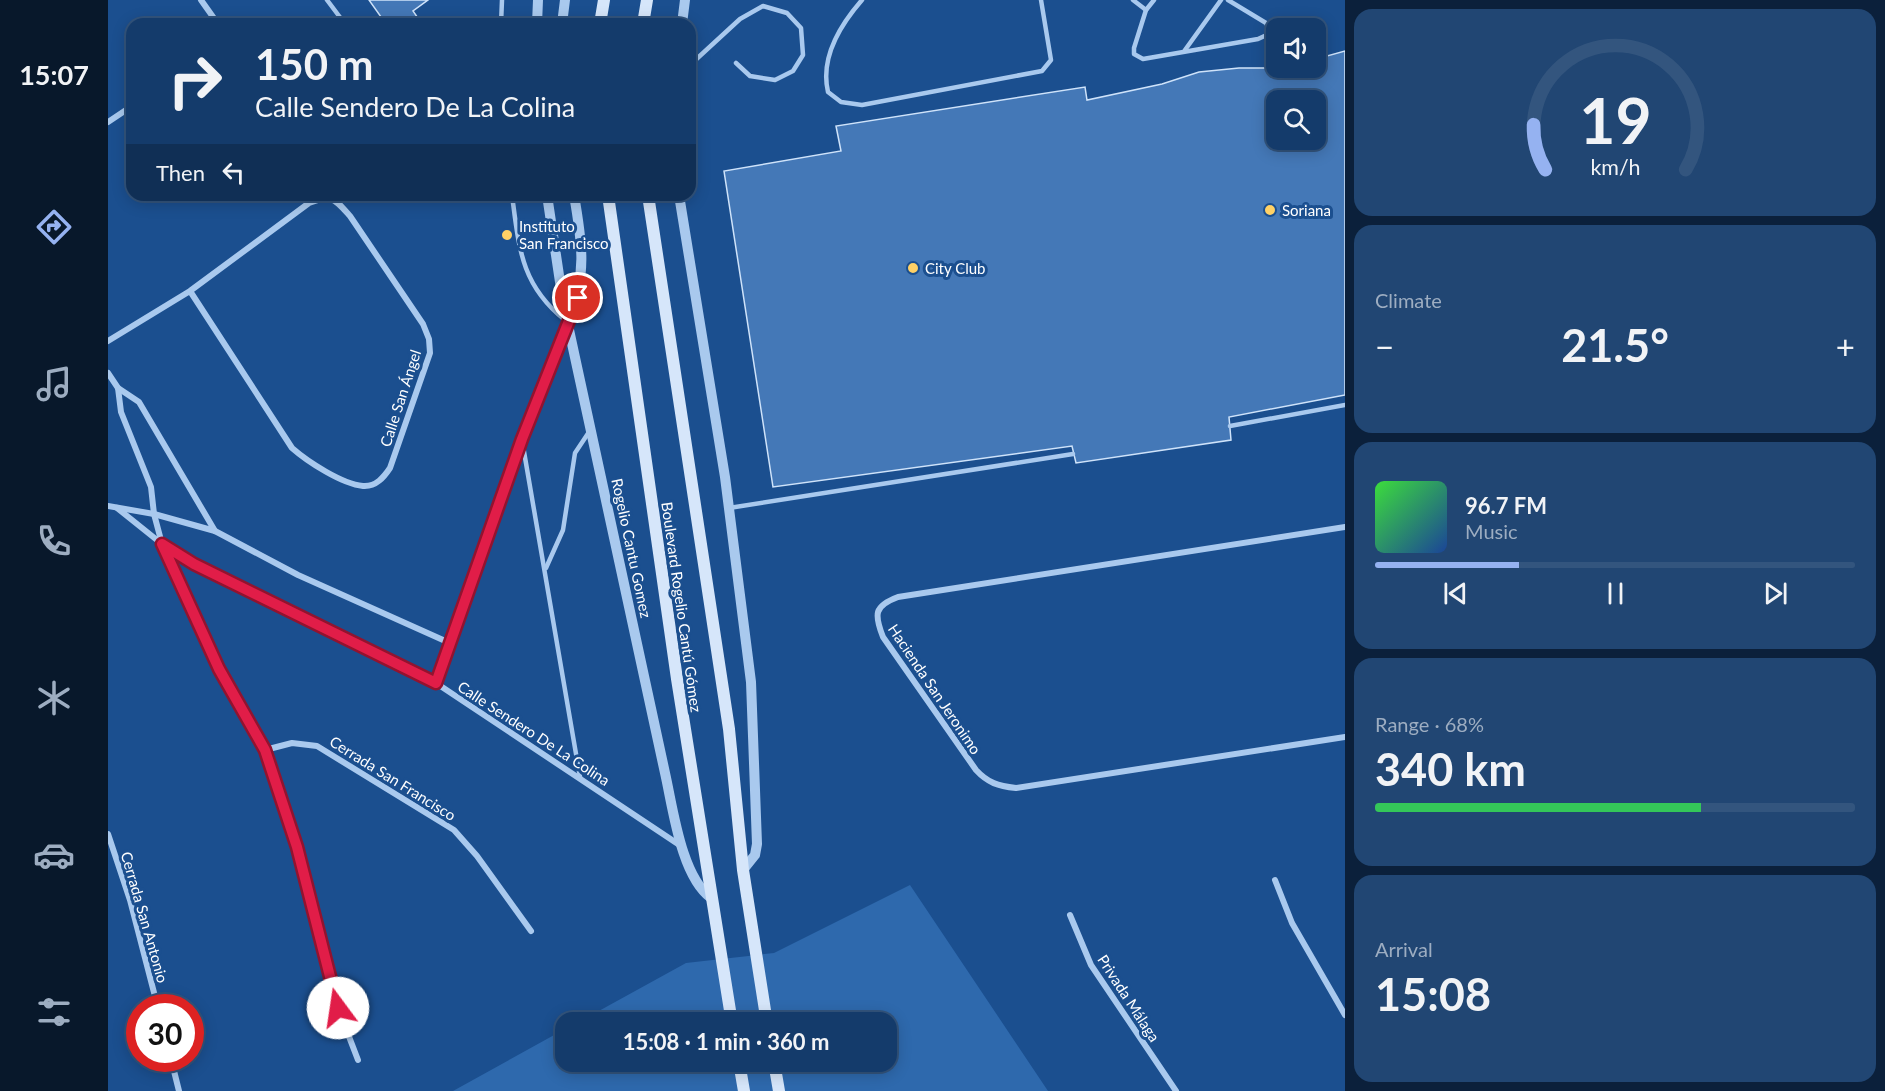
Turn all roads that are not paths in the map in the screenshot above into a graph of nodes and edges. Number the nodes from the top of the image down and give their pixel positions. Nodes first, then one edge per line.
1 (201, 0) edge
2 (327, 0) edge
3 (502, 0) edge
4 (538, 0) edge
5 (565, 0) edge
6 (604, 0) edge
7 (647, 0) edge
8 (685, 0) edge
9 (862, 0) edge
10 (1041, 0) edge
11 (1133, 0) edge
12 (1154, 0) edge
13 (1221, 0) edge
14 (1228, 0) edge
15 (1146, 10) junction
16 (214, 18) edge
17 (340, 18) edge
18 (501, 18) edge
19 (537, 18) edge
20 (563, 18) edge
21 (601, 18) edge
22 (644, 18) edge
23 (683, 18) edge
24 (1185, 50) junction
25 (696, 59) edge
26 (736, 63) dead end
27 (126, 110) edge
28 (108, 122) edge
29 (314, 201) edge
30 (336, 201) edge
31 (513, 201) edge
32 (548, 201) edge
33 (575, 201) edge
34 (609, 201) edge
35 (649, 201) edge
36 (680, 201) edge
37 (190, 291) junction
38 (567, 321) junction
39 (108, 341) edge
40 (108, 373) edge
41 (118, 388) junction
42 (1345, 405) edge
43 (1230, 426) dead end
44 (590, 429) junction
45 (522, 439) junction
46 (1073, 454) dead end
47 (108, 506) edge
48 (117, 508) junction
49 (729, 508) junction
50 (154, 514) junction
51 (1345, 527) edge
52 (215, 531) junction
53 (162, 544) junction
54 (546, 568) junction
55 (452, 644) junction
56 (436, 683) junction
57 (1345, 737) edge
58 (265, 750) junction
59 (580, 777) junction
60 (108, 834) edge
61 (682, 847) junction
62 (743, 870) junction
63 (1275, 880) dead end
64 (711, 898) junction
65 (1070, 915) dead end
66 (531, 931) dead end
67 (154, 994) edge
68 (730, 1012) edge
69 (765, 1012) edge
70 (1345, 1015) edge
71 (358, 1060) dead end
72 (174, 1072) edge
73 (741, 1072) edge
74 (776, 1072) edge
75 (179, 1091) edge
76 (744, 1091) edge
77 (779, 1091) edge
78 (1176, 1091) edge

1 - 16 street
2 - 17 lane
3 - 18 lane
4 - 19 street
5 - 20 street
6 - 21 main road
7 - 22 main road
8 - 23 street
9 - 10 lane
11 - 15 lane
12 - 15 lane
13 - 24 lane
14 - 24 lane
15 - 24 lane
25 - 26 lane
27 - 28 street
29 - 37 street, Calle San Ángel
30 - 37 street, Calle San Ángel
31 - 38 lane
32 - 38 street, Rogelio Cantu Gomez
33 - 38 street
34 - 64 main road, Boulevard Rogelio Cantú Gómez
35 - 62 main road, Boulevard Rogelio Cantú Gómez
36 - 49 street
37 - 39 street, Calle San Ángel
38 - 44 street, Rogelio Cantu Gomez
38 - 45 street
40 - 41 street
41 - 50 street
41 - 52 street
42 - 43 lane
44 - 54 lane
44 - 61 street, Rogelio Cantu Gomez
45 - 54 lane
45 - 55 street
46 - 49 lane
47 - 48 street, Calle Sendero De La Colina
48 - 50 street, Calle Sendero De La Colina
48 - 53 street, Calle Sendero De La Colina
49 - 62 street
50 - 52 street, Calle Sendero De La Colina
50 - 53 street
51 - 57 street, Hacienda San Jeronimo
52 - 55 street, Calle Sendero De La Colina
53 - 56 street, Calle Sendero De La Colina
53 - 58 street
54 - 59 lane
55 - 56 street
56 - 59 street, Calle Sendero De La Colina
58 - 66 street, Cerrada San Francisco
58 - 71 street
59 - 61 street, Calle Sendero De La Colina
60 - 67 street, Cerrada San Antonio
61 - 64 street, Rogelio Cantu Gomez
62 - 69 main road, Boulevard Rogelio Cantú Gómez
63 - 70 street
64 - 68 main road, Boulevard Rogelio Cantú Gómez
65 - 78 street, Privada Málaga
72 - 75 street
73 - 76 main road
74 - 77 main road

